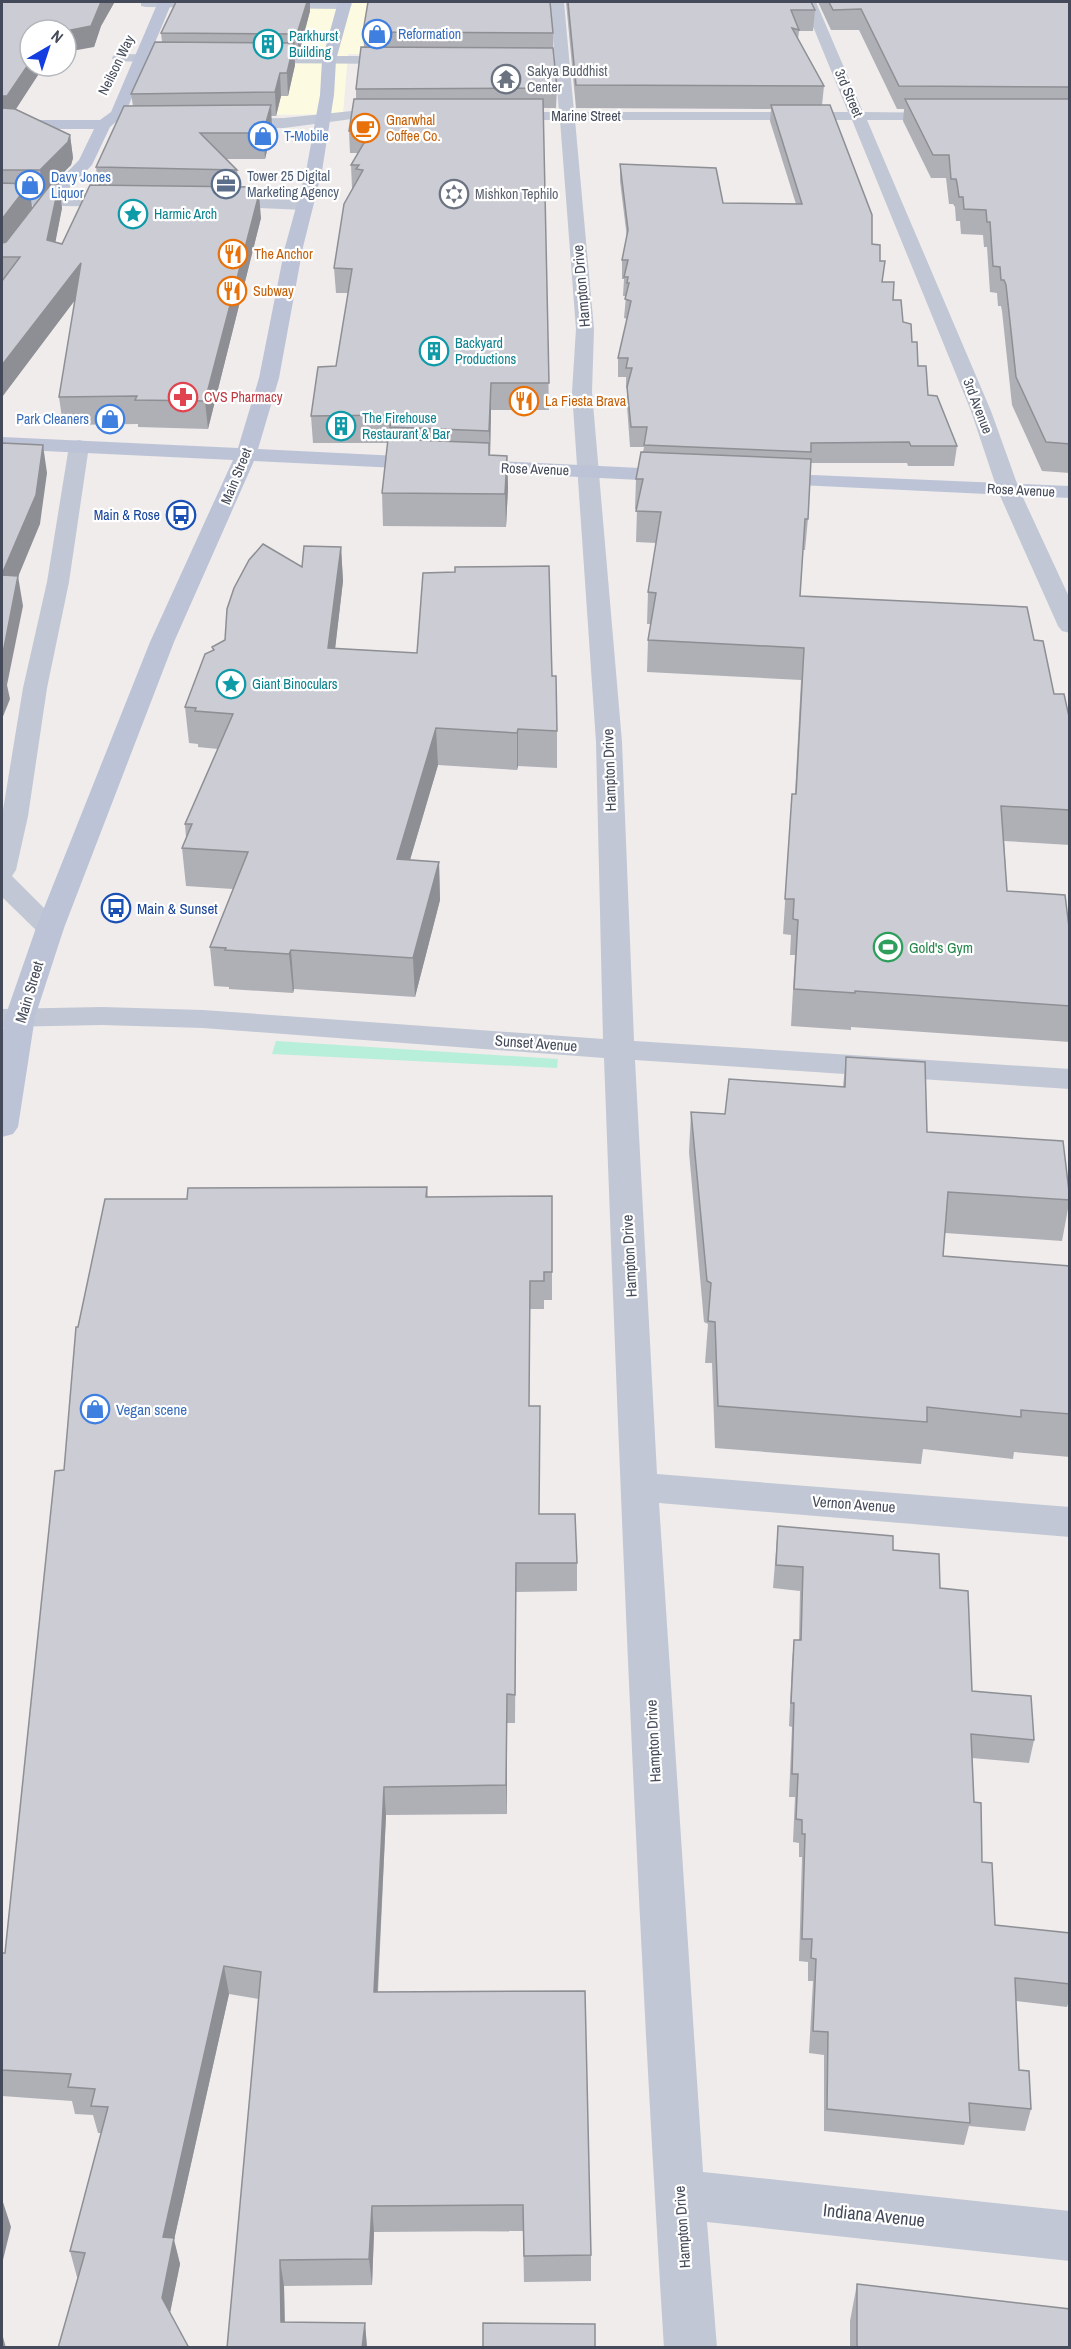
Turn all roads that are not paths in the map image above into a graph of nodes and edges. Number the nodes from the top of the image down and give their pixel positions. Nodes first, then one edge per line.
1 (557, 2) edge
2 (810, 2) edge
3 (165, 3) edge
4 (345, 3) edge
5 (145, 6) edge
6 (128, 40) dead end
7 (143, 58) junction
8 (196, 59) edge
9 (229, 60) edge
10 (329, 60) junction
11 (420, 60) edge
12 (96, 107) dead end
13 (409, 116) edge
14 (478, 116) edge
15 (568, 116) junction
16 (858, 116) junction
17 (963, 116) edge
18 (322, 120) junction
19 (2, 124) edge
20 (209, 124) edge
21 (104, 125) junction
22 (127, 125) edge
23 (886, 184) joint
24 (2, 200) edge
25 (50, 200) junction
26 (147, 202) edge
27 (204, 203) edge
28 (304, 205) junction
29 (2, 262) edge
30 (2, 443) edge
31 (80, 446) junction
32 (245, 455) junction
33 (588, 471) junction
34 (701, 476) edge
35 (749, 478) edge
36 (1008, 489) junction
37 (1070, 492) edge
38 (1070, 626) edge
39 (2, 870) edge
40 (2, 882) edge
41 (50, 928) junction
42 (11, 1018) edge
43 (619, 1048) junction
44 (1070, 1079) edge
45 (2, 1127) edge
46 (639, 1487) junction
47 (1070, 1522) edge
48 (679, 2194) junction
49 (1070, 2236) edge
50 (691, 2348) edge

1 - 15 street, Hampton Drive
2 - 16 street, 3rd Street
3 - 4 street
3 - 5 street
3 - 7 street, Neilson Way
4 - 10 street, Main Street
6 - 7 street, Neilson Way
7 - 8 street
7 - 21 street, Neilson Way
9 - 10 street
10 - 11 street
10 - 18 street, Main Street
12 - 21 street, Neilson Way
13 - 18 street
14 - 15 street, Marine Street
15 - 16 street, Marine Street
15 - 33 street, Hampton Drive
16 - 17 street, Marine Street
16 - 23 street, 3rd Street
18 - 20 street
18 - 28 street, Main Street
19 - 21 street
21 - 22 street
21 - 25 street, Neilson Way
23 - 36 street, 3rd Avenue
24 - 25 street
25 - 26 street
25 - 29 street, Neilson Way
27 - 28 street
28 - 32 street, Main Street
30 - 31 street, Rose Avenue
31 - 32 street, Rose Avenue
31 - 39 street
32 - 33 street, Rose Avenue
32 - 41 street, Main Street
33 - 34 street, Rose Avenue
33 - 43 street, Hampton Drive
35 - 36 street, Rose Avenue
36 - 37 street, Rose Avenue
36 - 38 street, 3rd Avenue
40 - 41 street
41 - 42 street, Main Street
42 - 43 street, Sunset Avenue
42 - 45 street, Main Street
43 - 44 street, Sunset Avenue
43 - 46 street, Hampton Drive
46 - 47 street, Vernon Avenue
46 - 48 street, Hampton Drive
48 - 49 street, Indiana Avenue
48 - 50 street, Hampton Drive

